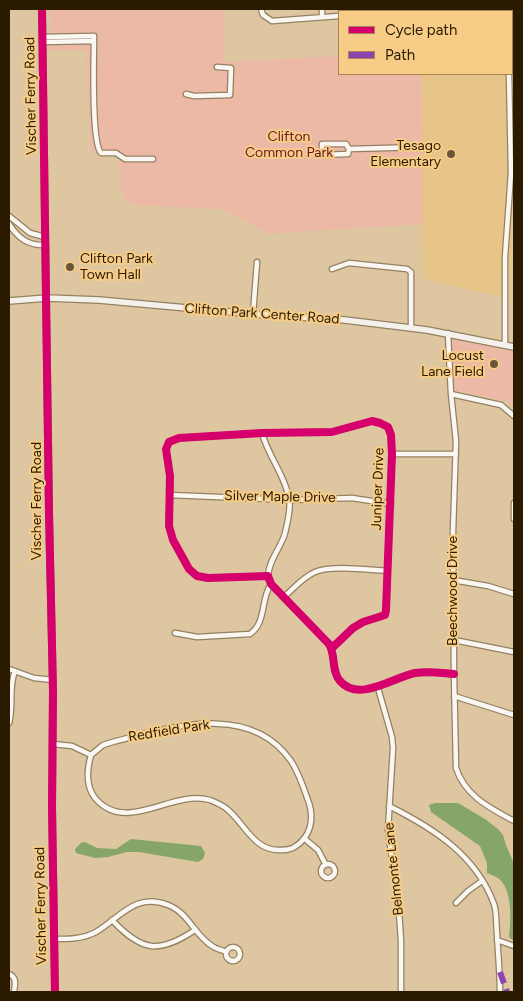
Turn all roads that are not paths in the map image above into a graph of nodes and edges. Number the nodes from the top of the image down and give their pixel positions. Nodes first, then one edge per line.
1 (42, 9) edge
2 (261, 9) edge
3 (322, 9) edge
4 (338, 16) edge
5 (322, 17) junction
6 (43, 39) junction
7 (217, 67) dead end
8 (508, 75) edge
9 (186, 94) dead end
10 (348, 149) junction
11 (426, 149) dead end
12 (153, 159) dead end
13 (9, 216) edge
14 (9, 224) edge
15 (45, 237) junction
16 (46, 245) junction
17 (257, 262) dead end
18 (332, 270) dead end
19 (47, 298) junction
20 (9, 301) edge
21 (253, 314) junction
22 (411, 327) junction
23 (448, 333) junction
24 (505, 345) junction
25 (514, 347) edge
26 (451, 394) junction
27 (514, 416) edge
28 (262, 434) junction
29 (392, 454) junction
30 (456, 454) junction
31 (170, 494) junction
32 (290, 500) junction
33 (514, 503) edge
34 (391, 504) junction
35 (514, 520) edge
36 (387, 571) junction
37 (268, 576) junction
38 (453, 580) junction
39 (271, 584) junction
40 (514, 594) edge
41 (284, 597) junction
42 (175, 633) dead end
43 (454, 640) junction
44 (332, 648) junction
45 (514, 652) edge
46 (9, 669) edge
47 (15, 672) junction
48 (454, 674) junction
49 (53, 680) junction
50 (378, 688) junction
51 (454, 696) junction
52 (514, 715) edge
53 (9, 723) edge
54 (53, 744) junction
55 (91, 755) junction
56 (389, 806) junction
57 (514, 821) edge
58 (305, 839) junction
59 (326, 865) dead end
60 (482, 881) junction
61 (456, 904) dead end
62 (112, 920) junction
63 (196, 930) junction
64 (54, 939) junction
65 (498, 940) junction
66 (514, 946) edge
67 (226, 952) dead end
68 (9, 974) edge
69 (14, 992) edge
70 (55, 992) edge
71 (401, 992) edge
72 (500, 992) edge

1 - 6 street, Vischer Ferry Road
2 - 5 street
3 - 5 street
4 - 5 street
6 - 12 street
6 - 15 street, Vischer Ferry Road
7 - 9 street
8 - 24 street
10 - 10 street
10 - 11 street
13 - 15 street
14 - 16 street
15 - 16 street, Vischer Ferry Road
16 - 19 street, Vischer Ferry Road
17 - 21 street
18 - 22 street
19 - 20 street, Clifton Park Center Road
19 - 21 street, Clifton Park Center Road
19 - 49 street, Vischer Ferry Road
21 - 22 street, Clifton Park Center Road
22 - 23 street, Clifton Park Center Road
23 - 24 street, Clifton Park Center Road
23 - 26 street, Beechwood Drive
24 - 25 street, Clifton Park Center Road
26 - 27 street
26 - 30 street, Beechwood Drive
28 - 29 street, Juniper Drive
28 - 31 street, Juniper Drive
28 - 32 street
29 - 30 street
29 - 34 street, Juniper Drive
30 - 38 street, Beechwood Drive
31 - 32 street, Silver Maple Drive
31 - 37 street
32 - 34 street, Silver Maple Drive
32 - 37 street
33 - 35 street
34 - 36 street, Juniper Drive
36 - 41 street
36 - 44 street, Juniper Drive
37 - 39 street
38 - 40 street
38 - 43 street, Beechwood Drive
39 - 41 street
39 - 42 street
41 - 44 street
43 - 45 street
43 - 48 street, Beechwood Drive
44 - 50 street
46 - 47 street
47 - 49 street
47 - 53 street
48 - 50 street
48 - 51 street, Beechwood Drive
49 - 54 street, Vischer Ferry Road
50 - 56 street, Belmonte Lane
51 - 52 street
51 - 57 street, Beechwood Drive
54 - 55 street
54 - 64 street, Vischer Ferry Road
55 - 58 street
55 - 58 street, Redfield Park
56 - 60 street
56 - 71 street, Belmonte Lane
58 - 59 street
60 - 61 street
60 - 65 street
62 - 63 street
62 - 63 street
62 - 64 street
63 - 67 street
64 - 70 street, Vischer Ferry Road
65 - 66 street
65 - 72 street
68 - 69 street

